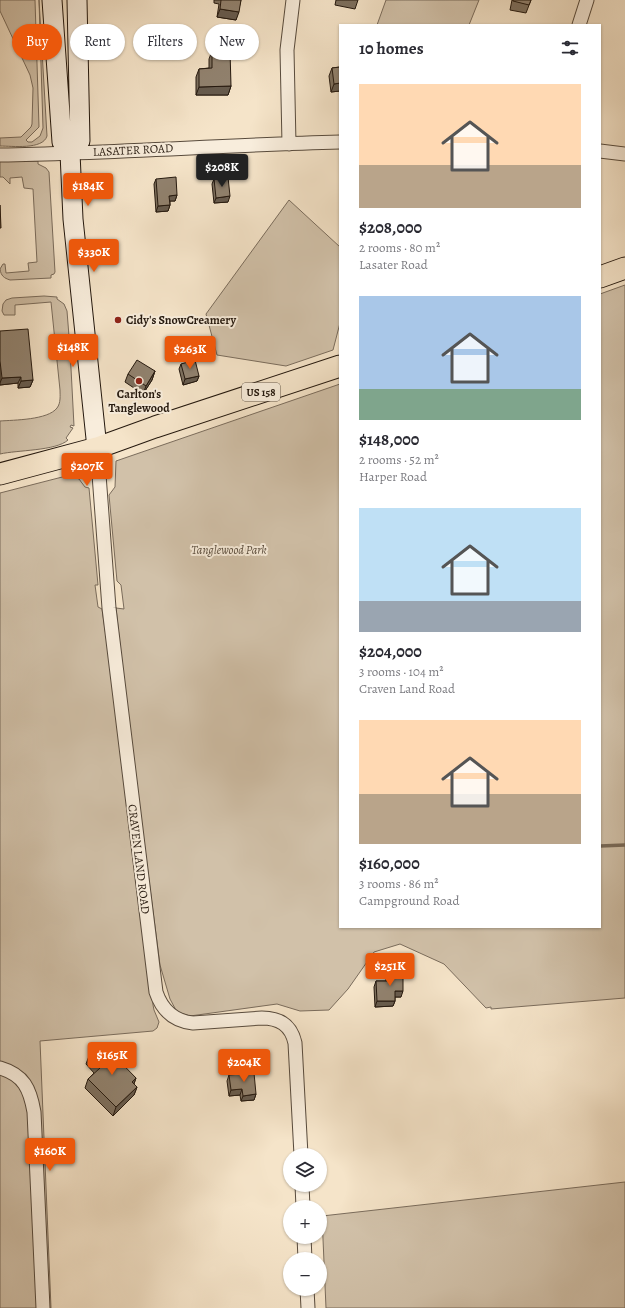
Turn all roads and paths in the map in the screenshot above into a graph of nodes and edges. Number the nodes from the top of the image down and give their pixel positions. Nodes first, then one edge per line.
1 (52, 0) edge
2 (77, 0) edge
3 (293, 0) edge
4 (587, 0) edge
5 (579, 24) edge
6 (339, 142) edge
7 (289, 144) junction
8 (601, 151) edge
9 (70, 153) junction
10 (625, 154) edge
11 (0, 155) edge
12 (625, 268) edge
13 (601, 277) edge
14 (339, 366) edge
15 (97, 448) junction
16 (0, 474) edge
17 (0, 1068) edge
18 (301, 1148) edge
19 (307, 1296) edge
20 (43, 1308) edge
21 (308, 1308) edge

1 - 9 main road
2 - 9 main road
3 - 7 street
4 - 5 street
6 - 7 street, LASATER ROAD
7 - 9 street, LASATER ROAD
8 - 10 street
9 - 11 street, LASATER ROAD
9 - 15 main road
12 - 13 main road
14 - 15 main road, US 158
15 - 16 main road, US 158
15 - 18 street, CRAVEN LAND ROAD
17 - 20 street
19 - 21 street

